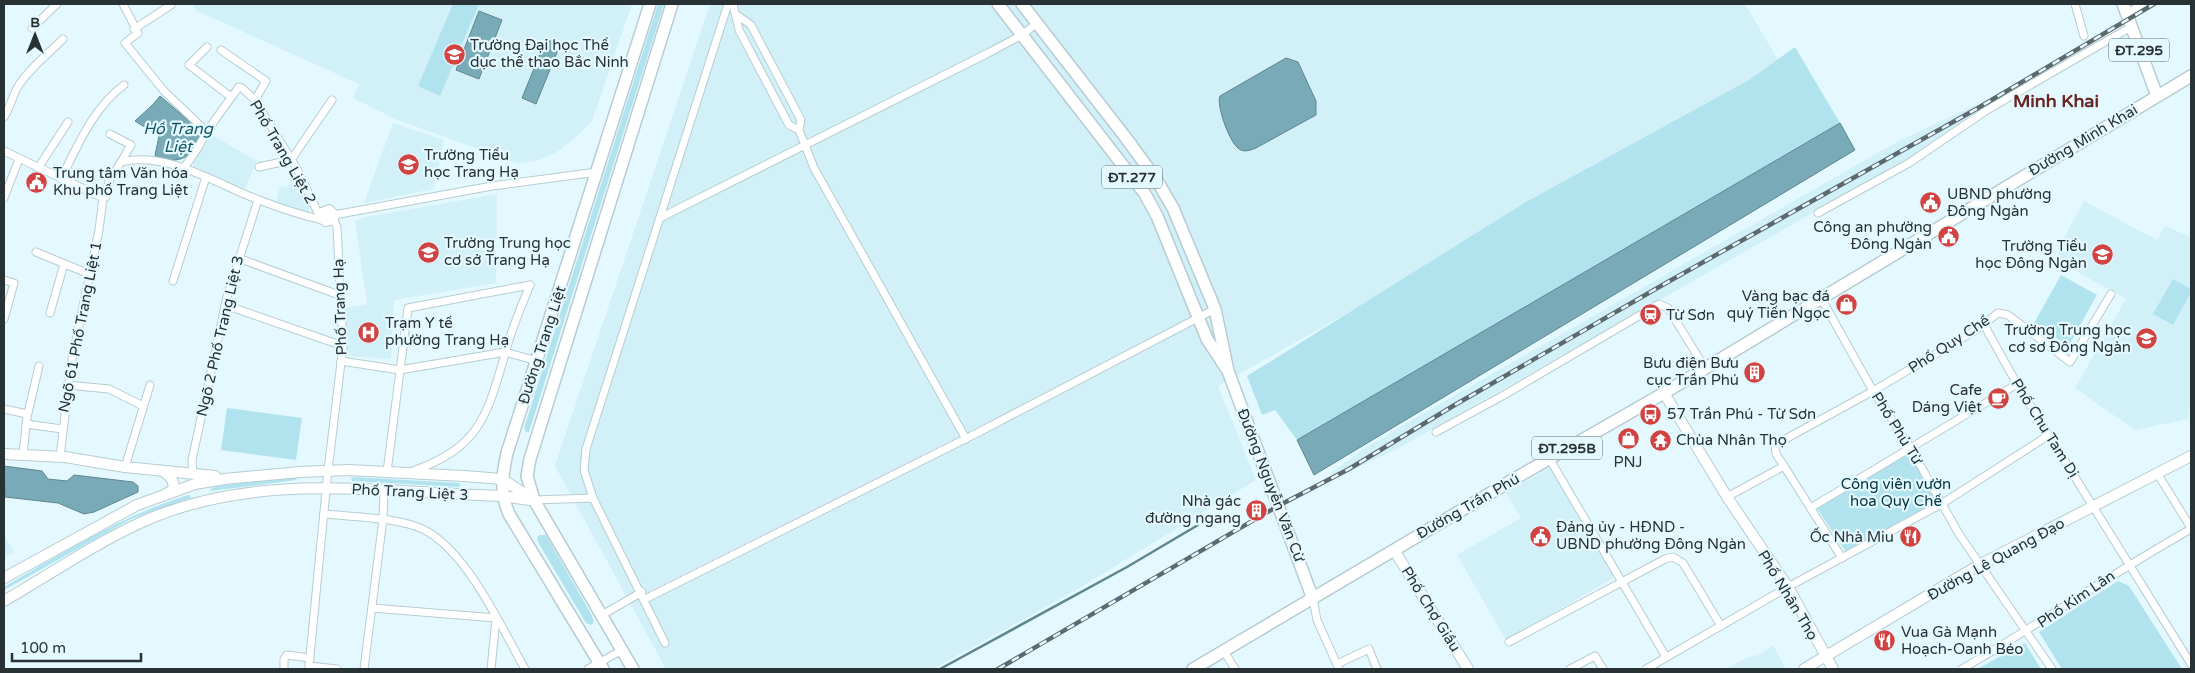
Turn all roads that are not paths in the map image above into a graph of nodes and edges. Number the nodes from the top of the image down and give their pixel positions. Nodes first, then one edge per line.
1 (57, 4) edge
2 (123, 4) edge
3 (650, 4) edge
4 (672, 4) edge
5 (728, 4) edge
6 (733, 4) edge
7 (998, 4) edge
8 (1022, 4) edge
9 (2075, 4) edge
10 (2143, 4) edge
11 (171, 5) dead end
12 (2124, 9) edge
13 (737, 15) junction
14 (1037, 23) junction
15 (2131, 27) junction
16 (32, 28) dead end
17 (134, 29) junction
18 (1022, 35) junction
19 (2084, 36) dead end
20 (63, 39) dead end
21 (207, 47) dead end
22 (221, 50) dead end
23 (2191, 76) edge
24 (124, 85) dead end
25 (2157, 96) junction
26 (231, 97) junction
27 (254, 100) junction
28 (332, 100) dead end
29 (4, 117) edge
30 (68, 122) dead end
31 (799, 130) junction
32 (207, 132) junction
33 (110, 134) dead end
34 (805, 145) junction
35 (4, 151) edge
36 (19, 159) junction
37 (291, 160) junction
38 (121, 162) junction
39 (259, 167) dead end
40 (38, 168) junction
41 (184, 168) junction
42 (597, 172) junction
43 (206, 177) junction
44 (61, 179) junction
45 (4, 198) edge
46 (103, 198) junction
47 (258, 200) junction
48 (1818, 213) dead end
49 (328, 217) junction
50 (660, 218) junction
51 (36, 252) dead end
52 (238, 258) junction
53 (64, 264) junction
54 (89, 274) junction
55 (4, 280) edge
56 (173, 281) dead end
57 (2111, 294) dead end
58 (339, 295) junction
59 (1821, 298) junction
60 (225, 305) junction
61 (1215, 309) junction
62 (50, 314) dead end
63 (1196, 317) junction
64 (4, 319) edge
65 (1983, 323) junction
66 (343, 346) junction
67 (505, 352) junction
68 (342, 361) junction
69 (537, 361) junction
70 (38, 366) dead end
71 (1705, 368) junction
72 (400, 370) junction
73 (1228, 372) junction
74 (2017, 384) junction
75 (67, 385) junction
76 (150, 385) dead end
77 (1874, 391) junction
78 (1664, 393) junction
79 (143, 406) junction
80 (4, 409) edge
81 (27, 414) junction
82 (26, 424) junction
83 (62, 429) junction
84 (1436, 432) dead end
85 (2049, 435) junction
86 (966, 439) junction
87 (1910, 447) junction
88 (4, 454) edge
89 (23, 455) junction
90 (2191, 456) edge
91 (60, 457) junction
92 (1549, 458) junction
93 (1784, 466) junction
94 (125, 467) junction
95 (328, 470) junction
96 (163, 471) junction
97 (387, 472) junction
98 (408, 473) junction
99 (2157, 473) junction
100 (194, 479) junction
101 (502, 479) junction
102 (326, 488) junction
103 (384, 490) junction
104 (166, 495) junction
105 (502, 496) junction
106 (593, 498) junction
107 (1727, 498) junction
108 (534, 500) junction
109 (201, 502) junction
110 (1943, 503) junction
111 (2093, 506) junction
112 (1812, 507) junction
113 (324, 514) junction
114 (382, 519) junction
115 (2191, 529) edge
116 (1394, 550) junction
117 (1842, 558) junction
118 (1981, 564) junction
119 (2129, 564) junction
120 (4, 578) edge
121 (1622, 582) junction
122 (1788, 587) junction
123 (643, 595) junction
124 (1313, 599) junction
125 (4, 601) edge
126 (372, 608) junction
127 (602, 615) junction
128 (496, 618) junction
129 (1721, 626) junction
130 (2028, 631) junction
131 (1509, 642) dead end
132 (665, 643) dead end
133 (622, 650) junction
134 (1224, 651) junction
135 (1824, 656) junction
136 (1666, 657) junction
137 (310, 658) junction
138 (2191, 664) edge
139 (602, 666) edge
140 (1338, 666) edge
141 (284, 669) edge
142 (337, 669) edge
143 (364, 669) edge
144 (491, 669) edge
145 (525, 669) edge
146 (588, 669) edge
147 (633, 669) edge
148 (1192, 669) edge
149 (1235, 669) edge
150 (1377, 669) edge
151 (1468, 669) edge
152 (1570, 669) edge
153 (1603, 669) edge
154 (1646, 669) edge
155 (1804, 669) edge
156 (1833, 669) edge
157 (1962, 669) edge
158 (2052, 669) edge

1 - 16 street
2 - 17 street
3 - 42 main road, Đường Trang Liệt
4 - 108 main road, Đường Trang Liệt
5 - 50 street
6 - 13 street
7 - 18 main road, Đường Nguyễn Văn Cừ / ĐT.277
8 - 14 main road, Đường Nguyễn Văn Cừ / ĐT.277
9 - 19 street
10 - 12 street
11 - 17 street
12 - 15 main road, ĐT.295
13 - 31 street
13 - 31 street
14 - 18 street
14 - 61 main road, Đường Nguyễn Văn Cừ / ĐT.277
15 - 25 main road, ĐT.295
15 - 48 street
17 - 32 street
18 - 34 street
18 - 63 main road, Đường Nguyễn Văn Cừ / ĐT.277
20 - 29 street
21 - 26 street
22 - 27 street
23 - 25 main road, Đường Minh Khai / ĐT.295B
24 - 44 street
25 - 59 main road, Đường Minh Khai / ĐT.295B
26 - 27 street, Phố Trang Liệt 2
26 - 32 street, Phố Trang Liệt 2
27 - 37 street, Phố Trang Liệt 2
28 - 37 street
30 - 40 street
31 - 34 street
32 - 41 street, Phố Trang Liệt 2
33 - 38 street, Ngõ 61 Phố Trang Liệt 1
34 - 50 street
34 - 86 street
35 - 36 street
36 - 40 street
36 - 45 street
37 - 39 street
37 - 49 street, Phố Trang Liệt 2
38 - 41 street
38 - 46 street, Ngõ 61 Phố Trang Liệt 1
40 - 44 street
41 - 43 street
42 - 49 street
42 - 69 main road, Đường Trang Liệt
43 - 47 street
43 - 56 street
44 - 46 street
46 - 54 street, Ngõ 61 Phố Trang Liệt 1
47 - 49 street
47 - 52 street, Ngõ 2 Phố Trang Liệt 3
49 - 58 street, Phố Trang Hạ
50 - 106 street
51 - 53 street
52 - 58 street
52 - 60 street, Ngõ 2 Phố Trang Liệt 3
53 - 54 street
53 - 62 street
54 - 75 street, Ngõ 61 Phố Trang Liệt 1
55 - 64 street
57 - 65 street, Phố Quy Chế
58 - 66 street, Phố Trang Hạ
59 - 71 main road, Đường Trần Phú / ĐT.295B
59 - 77 street, Phố Phủ Từ
60 - 66 street
60 - 100 street, Ngõ 2 Phố Trang Liệt 3
61 - 63 street
61 - 73 main road, Đường Nguyễn Văn Cừ / ĐT.277
63 - 73 main road, Đường Nguyễn Văn Cừ / ĐT.277
63 - 86 street
65 - 74 street, Phố Chu Tam Dị
65 - 77 street, Phố Quy Chế
66 - 68 street, Phố Trang Hạ
67 - 69 street
67 - 72 street
67 - 72 street
67 - 98 street
68 - 72 street
68 - 95 street, Phố Trang Hạ
69 - 101 main road, Đường Trang Liệt
70 - 81 street
71 - 78 main road, Đường Trần Phú / ĐT.295B
71 - 84 street
72 - 97 street
73 - 124 main road, Đường Nguyễn Văn Cừ / ĐT.277
74 - 85 street, Phố Chu Tam Dị
74 - 87 street
75 - 79 street
75 - 83 street, Ngõ 61 Phố Trang Liệt 1
76 - 79 street
77 - 87 street, Phố Phủ Từ
77 - 93 street, Phố Quy Chế
78 - 92 main road, Đường Trần Phú / ĐT.295B
78 - 107 main road, Phố Nhân Thọ
79 - 94 street
80 - 81 street
81 - 82 street
82 - 83 street
82 - 89 street
83 - 91 street, Ngõ 61 Phố Trang Liệt 1
85 - 110 street
85 - 111 street, Phố Chu Tam Dị
86 - 123 street
87 - 110 street, Phố Phủ Từ
87 - 112 street
88 - 89 main road, Phố Trang Liệt 3
89 - 91 main road, Phố Trang Liệt 3
90 - 99 main road, Đường Lê Quang Đạo
91 - 94 main road, Phố Trang Liệt 3
92 - 116 main road, Đường Trần Phú / ĐT.295B
92 - 121 street
93 - 107 street
93 - 112 street, Phố Quy Chế
94 - 96 main road, Phố Trang Liệt 3
95 - 97 main road, Phố Trang Liệt 3
95 - 100 main road, Phố Trang Liệt 3
95 - 102 street, Phố Trang Hạ
96 - 100 main road, Phố Trang Liệt 3
96 - 104 main road
97 - 98 main road, Phố Trang Liệt 3
98 - 101 main road, Phố Trang Liệt 3
99 - 111 main road, Đường Lê Quang Đạo
99 - 115 street
100 - 104 main road, Phố Trang Liệt 3
100 - 109 main road
101 - 105 main road, Đường Trang Liệt
101 - 108 main road, Phố Trang Liệt 3
102 - 103 main road, Phố Trang Liệt 3
102 - 109 main road, Phố Trang Liệt 3
102 - 113 street, Phố Trang Hạ
103 - 105 main road, Phố Trang Liệt 3
103 - 114 street
104 - 120 main road, Phố Trang Liệt 3
105 - 108 main road, Phố Trang Liệt 3
105 - 139 main road, Đường Trang Liệt
106 - 108 street
106 - 123 street
107 - 122 main road, Phố Nhân Thọ
108 - 127 main road, Đường Trang Liệt
109 - 125 main road, Phố Trang Liệt 3
110 - 117 street
110 - 118 street, Phố Phủ Từ
111 - 118 main road, Đường Lê Quang Đạo
111 - 119 street, Phố Chu Tam Dị
112 - 117 street, Phố Quy Chế
113 - 114 street
113 - 137 street, Phố Trang Hạ
114 - 126 street
114 - 128 street
115 - 119 street, Phố Kim Lân
116 - 124 main road, Đường Trần Phú / ĐT.295B
116 - 151 main road, Phố Chợ Giầu
117 - 122 street
118 - 130 street, Phố Phủ Từ
118 - 135 main road, Đường Lê Quang Đạo
119 - 130 street, Phố Kim Lân
119 - 138 street, Phố Chu Tam Dị
121 - 129 street
121 - 131 street
121 - 136 street
122 - 129 street
122 - 135 main road, Phố Nhân Thọ
123 - 127 street
123 - 132 street
124 - 134 main road, Đường Trần Phú / ĐT.295B
124 - 140 street
126 - 128 street
126 - 143 street
127 - 133 main road, Đường Trang Liệt
128 - 144 street
128 - 145 street
129 - 136 street
130 - 157 street, Phố Kim Lân
130 - 158 street
133 - 139 street
133 - 147 main road, Đường Trang Liệt
134 - 148 main road, Đường Trần Phú / ĐT.295B
134 - 149 street
135 - 155 main road, Đường Lê Quang Đạo
135 - 156 main road, Phố Nhân Thọ
136 - 154 street
137 - 141 street
137 - 142 street
139 - 146 street
140 - 150 street
152 - 153 street

